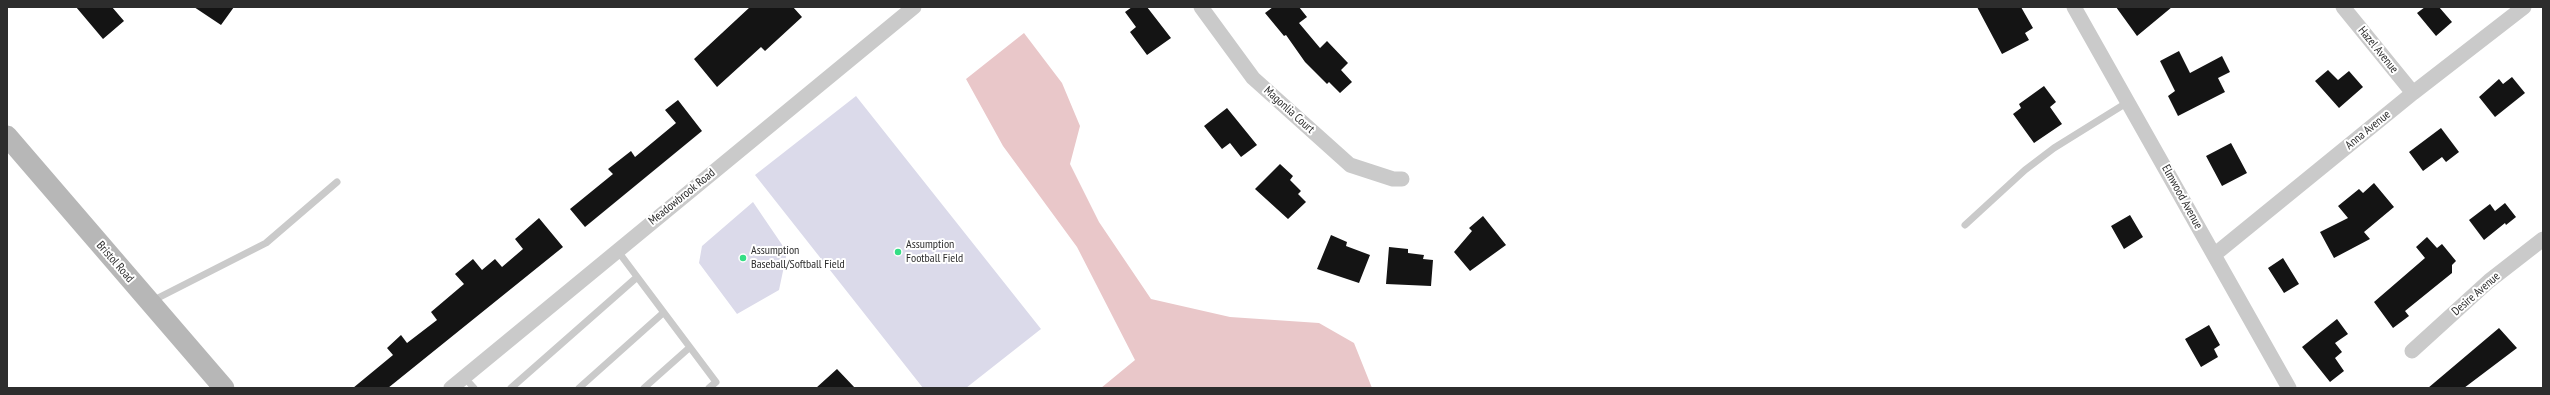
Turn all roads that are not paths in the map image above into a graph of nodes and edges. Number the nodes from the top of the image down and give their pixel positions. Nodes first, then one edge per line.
1 (914, 7) edge
2 (1201, 7) edge
3 (2074, 7) edge
4 (2343, 7) edge
5 (2524, 7) edge
6 (2413, 93) junction
7 (2128, 102) junction
8 (7, 136) edge
9 (1402, 179) dead end
10 (337, 182) dead end
11 (1965, 225) dead end
12 (2543, 239) edge
13 (617, 250) junction
14 (2214, 255) junction
15 (636, 278) junction
16 (149, 302) junction
17 (663, 312) junction
18 (689, 348) junction
19 (2412, 351) dead end
20 (469, 383) edge
21 (224, 388) edge
22 (451, 388) edge
23 (511, 388) edge
24 (579, 388) edge
25 (644, 388) edge
26 (709, 388) edge
27 (2289, 388) edge

1 - 13 street, Meadowbrook Road
2 - 9 street, Magonlia Court
3 - 7 street, Elmwood Avenue
4 - 6 street, Hazel Avenue
5 - 6 street, Anna Avenue
6 - 14 street, Anna Avenue
7 - 11 lane
7 - 14 street, Elmwood Avenue
8 - 16 main road, Bristol Road
10 - 16 lane
12 - 19 street, Desire Avenue
13 - 15 lane
13 - 20 street, Meadowbrook Road
14 - 27 street, Elmwood Avenue
15 - 17 lane
15 - 23 lane
16 - 21 main road, Bristol Road
17 - 18 lane
17 - 24 lane
18 - 25 lane
18 - 26 lane
20 - 22 street, Meadowbrook Road

